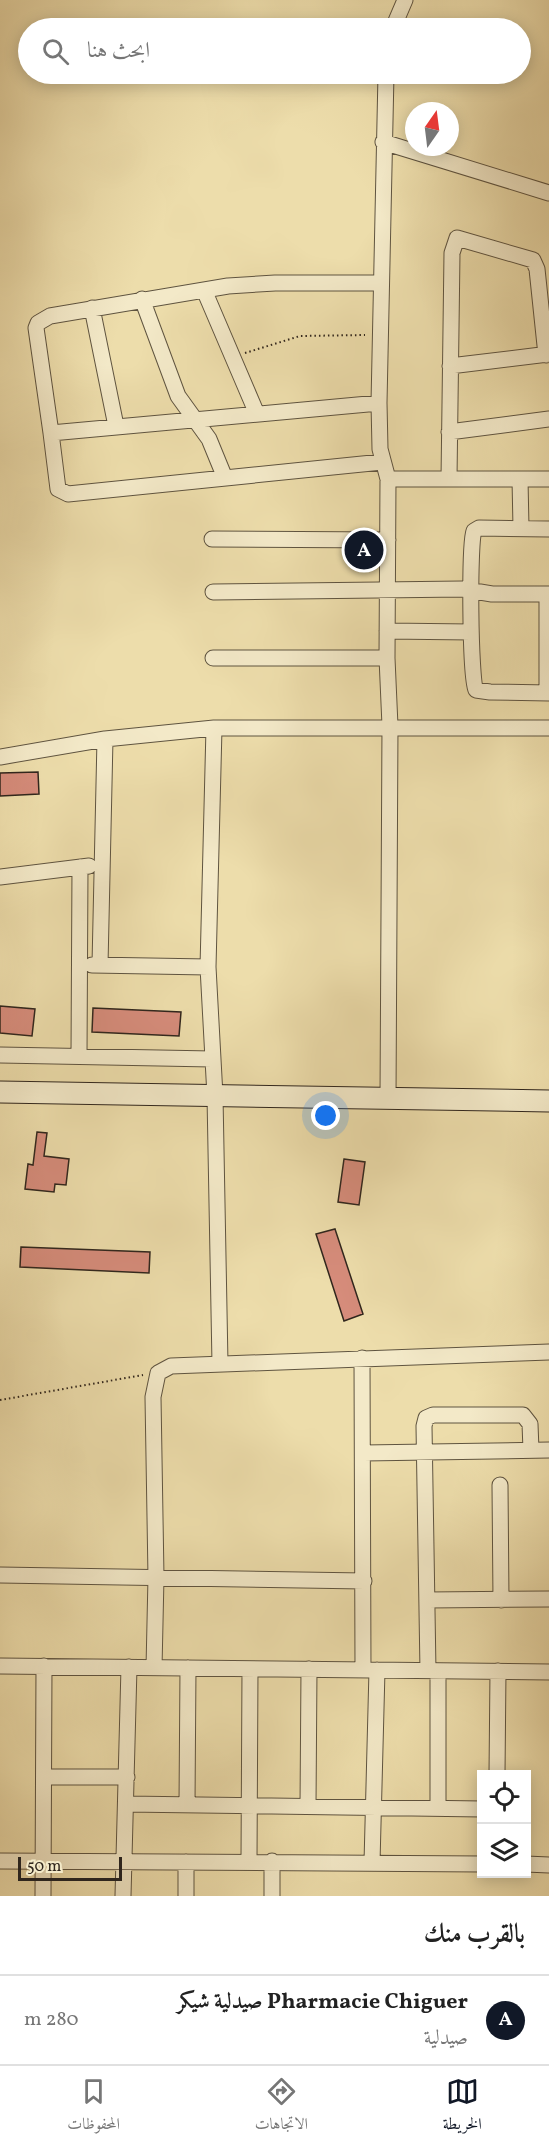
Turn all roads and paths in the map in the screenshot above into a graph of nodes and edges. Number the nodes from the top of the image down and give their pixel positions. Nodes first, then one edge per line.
1 (405, 0) edge
2 (397, 18) edge
3 (386, 84) edge
4 (383, 142) junction
5 (549, 193) edge
6 (380, 283) junction
7 (204, 290) junction
8 (142, 299) junction
9 (92, 308) junction
10 (380, 335) junction
11 (548, 354) edge
12 (233, 357) junction
13 (450, 366) junction
14 (379, 403) junction
15 (257, 414) junction
16 (194, 419) junction
17 (549, 419) edge
18 (116, 426) junction
19 (449, 432) junction
20 (51, 433) junction
21 (382, 462) junction
22 (225, 478) junction
23 (388, 479) junction
24 (449, 479) junction
25 (520, 479) junction
26 (549, 479) edge
27 (521, 528) junction
28 (549, 529) edge
29 (212, 539) dead end
30 (388, 540) junction
31 (388, 589) junction
32 (472, 590) junction
33 (213, 592) dead end
34 (548, 594) edge
35 (387, 631) junction
36 (471, 632) junction
37 (213, 658) dead end
38 (387, 658) junction
39 (548, 693) edge
40 (390, 726) junction
41 (214, 728) junction
42 (549, 728) edge
43 (105, 739) junction
44 (0, 758) edge
45 (102, 864) junction
46 (80, 867) junction
47 (0, 877) edge
48 (80, 965) junction
49 (100, 965) junction
50 (208, 967) junction
51 (0, 1055) edge
52 (79, 1056) junction
53 (212, 1059) junction
54 (0, 1092) edge
55 (215, 1096) junction
56 (388, 1099) junction
57 (549, 1101) edge
58 (549, 1352) edge
59 (362, 1358) junction
60 (220, 1364) junction
61 (158, 1373) junction
62 (0, 1400) edge
63 (531, 1450) junction
64 (549, 1450) edge
65 (424, 1452) junction
66 (364, 1454) junction
67 (500, 1485) dead end
68 (0, 1575) edge
69 (156, 1577) junction
70 (364, 1581) junction
71 (549, 1599) edge
72 (427, 1600) junction
73 (501, 1600) junction
74 (0, 1666) edge
75 (44, 1666) junction
76 (129, 1667) junction
77 (154, 1668) junction
78 (188, 1668) junction
79 (250, 1669) junction
80 (309, 1669) junction
81 (370, 1670) junction
82 (433, 1671) junction
83 (498, 1671) junction
84 (549, 1672) edge
85 (497, 1770) edge
86 (44, 1777) junction
87 (127, 1777) junction
88 (126, 1804) junction
89 (187, 1805) junction
90 (250, 1805) junction
91 (308, 1806) junction
92 (373, 1807) junction
93 (438, 1808) junction
94 (477, 1809) edge
95 (0, 1861) edge
96 (272, 1861) junction
97 (124, 1862) junction
98 (186, 1862) junction
99 (249, 1862) junction
100 (43, 1863) junction
101 (372, 1863) junction
102 (477, 1864) edge
103 (531, 1864) edge
104 (549, 1864) edge
105 (43, 1896) edge
106 (123, 1896) edge
107 (186, 1896) edge
108 (272, 1896) edge

1 - 2 street
3 - 4 street
4 - 5 street
4 - 6 street
6 - 7 street
6 - 10 street
7 - 8 street
7 - 12 street
8 - 9 street
8 - 16 street
9 - 18 street
9 - 20 street
10 - 12 path
10 - 14 street
11 - 13 street
11 - 13 street
12 - 15 street
13 - 19 street
14 - 15 street
14 - 21 street
15 - 16 street
16 - 18 street
16 - 22 street
17 - 19 street
18 - 20 street
19 - 24 street
20 - 22 street
21 - 22 street
21 - 23 street
23 - 24 street
23 - 30 street
24 - 25 street
25 - 26 street
25 - 27 street
27 - 28 street
27 - 32 street
29 - 30 street
30 - 31 street
31 - 32 street
31 - 33 street
31 - 35 street
32 - 34 street
32 - 36 street
34 - 39 street
35 - 36 street
35 - 38 street
36 - 39 street
37 - 38 street
38 - 40 street
40 - 41 street
40 - 42 street
40 - 56 street
41 - 43 street
41 - 50 street
43 - 44 street
43 - 45 street
45 - 46 street
45 - 49 street
46 - 47 street
46 - 48 street
48 - 49 street
48 - 52 street
49 - 50 street
50 - 53 street
51 - 52 street
52 - 53 street
53 - 55 street
54 - 55 main road
55 - 56 main road
55 - 60 street
56 - 57 main road
58 - 59 street
59 - 60 street
59 - 66 street
60 - 61 street
61 - 62 path
61 - 69 street
63 - 64 street
63 - 65 street
63 - 65 street
65 - 66 street
65 - 72 street
66 - 70 street
67 - 73 street
68 - 69 street
69 - 70 street
69 - 77 street
70 - 81 street
71 - 73 street
72 - 73 street
72 - 82 street
74 - 75 street
75 - 76 street
75 - 86 street
76 - 77 street
76 - 87 street
77 - 78 street
78 - 79 street
78 - 89 street
79 - 80 street
79 - 90 street
80 - 81 street
80 - 91 street
81 - 82 street
81 - 92 street
82 - 83 street
82 - 93 street
83 - 84 street
83 - 85 street
86 - 87 street
86 - 100 street
87 - 88 street
88 - 89 street
88 - 97 street
89 - 90 street
90 - 91 street
90 - 99 street
91 - 92 street
92 - 93 street
92 - 101 street
93 - 94 street
95 - 100 street
96 - 99 street
96 - 101 street
96 - 108 street
97 - 98 street
97 - 100 street
97 - 106 street
98 - 99 street
98 - 107 street
100 - 105 street
101 - 102 street
103 - 104 street

